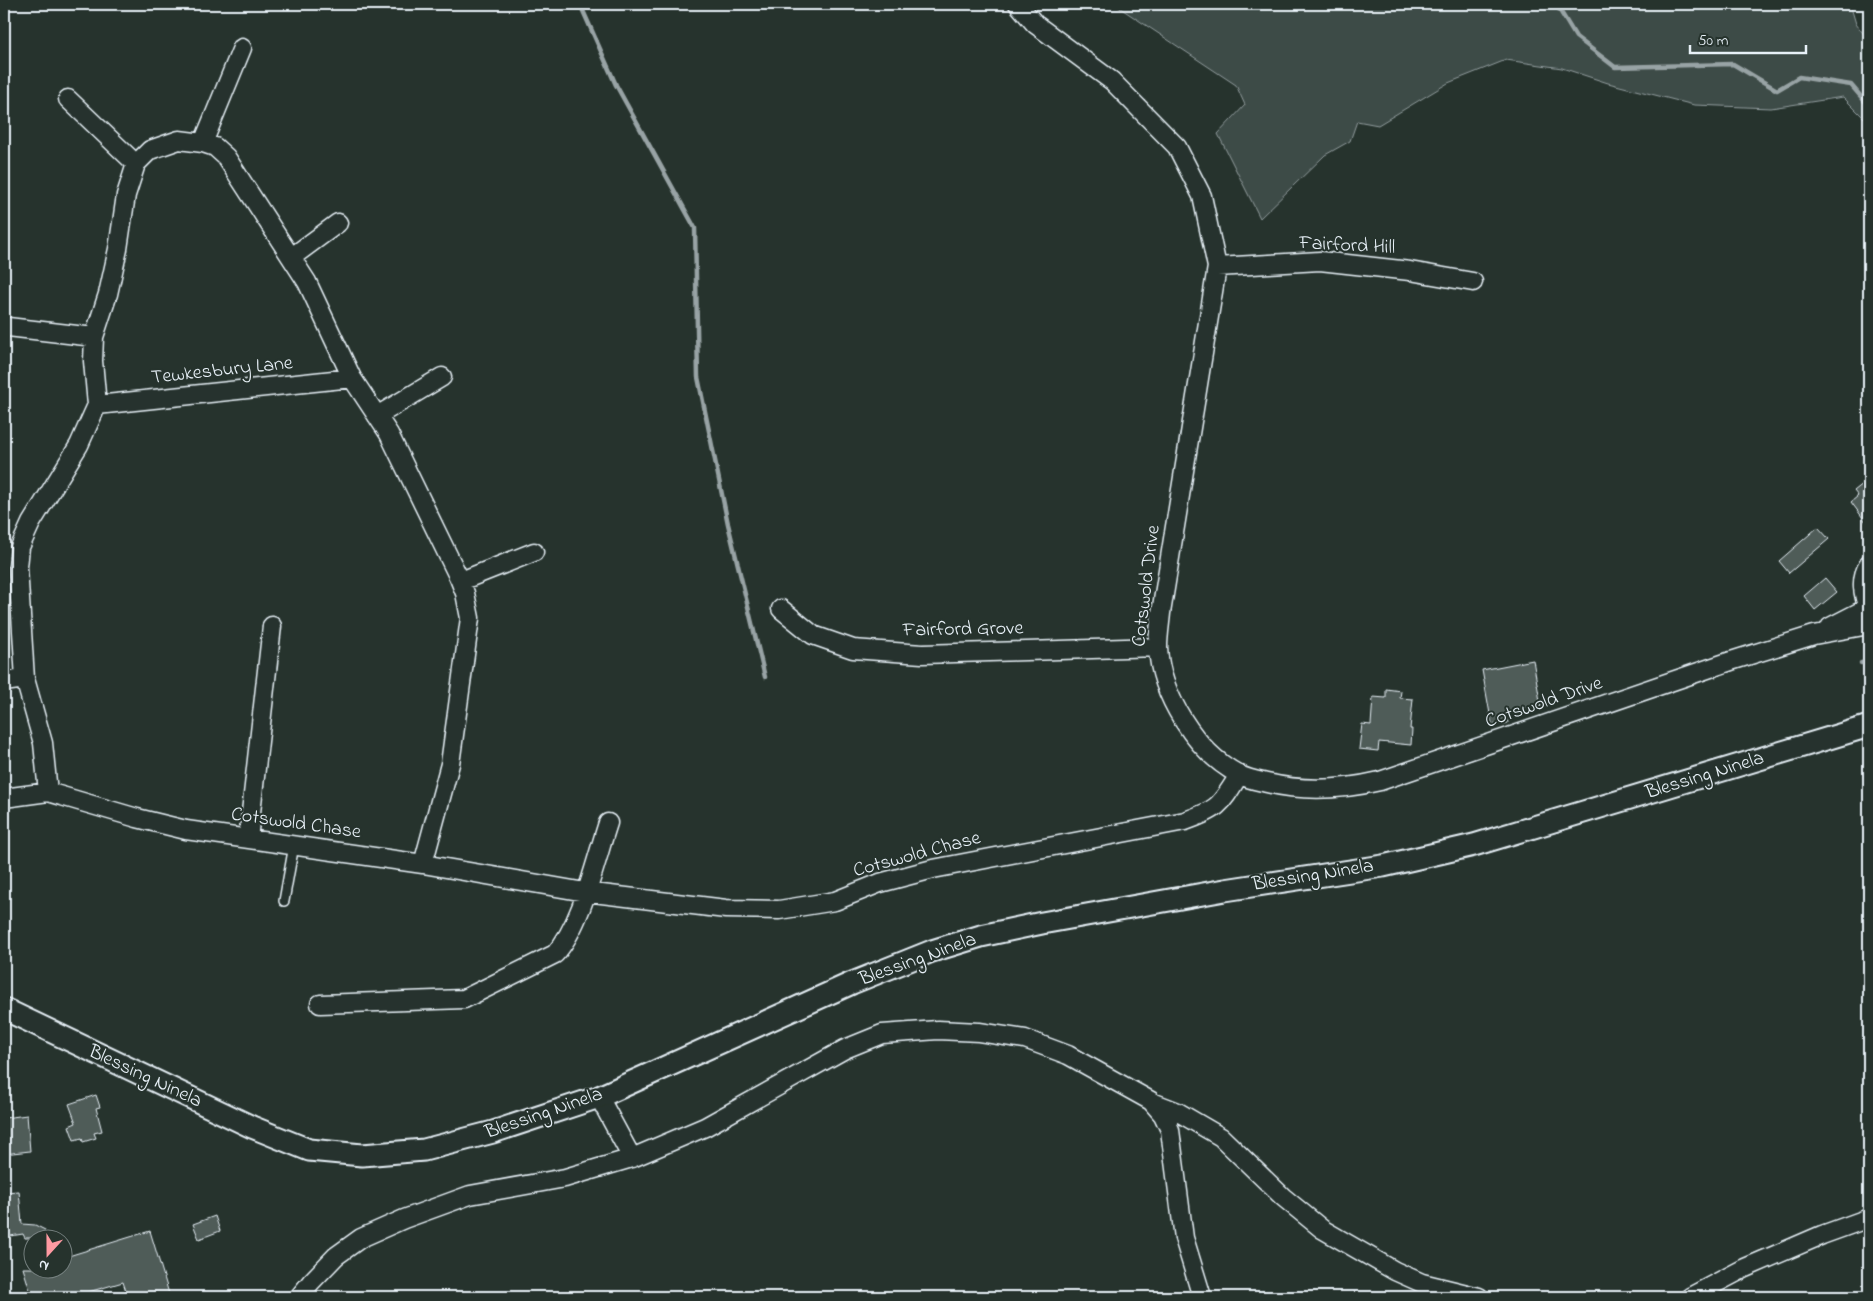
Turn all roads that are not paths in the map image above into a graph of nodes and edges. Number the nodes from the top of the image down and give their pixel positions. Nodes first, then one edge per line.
1 (1018, 4) edge
2 (242, 48) dead end
3 (68, 98) dead end
4 (203, 143) junction
5 (136, 164) junction
6 (338, 223) dead end
7 (292, 257) junction
8 (1217, 267) junction
9 (1473, 282) dead end
10 (8, 327) dead end
11 (94, 338) junction
12 (442, 377) dead end
13 (352, 378) junction
14 (96, 405) junction
15 (377, 416) junction
16 (534, 552) dead end
17 (1869, 564) edge
18 (461, 581) junction
19 (1869, 608) edge
20 (781, 609) dead end
21 (1869, 625) edge
22 (272, 626) dead end
23 (1814, 635) junction
24 (1158, 647) junction
25 (25, 679) junction
26 (4, 682) edge
27 (1869, 726) edge
28 (1239, 775) junction
29 (48, 792) junction
30 (4, 798) edge
31 (608, 823) dead end
32 (248, 839) junction
33 (294, 846) junction
34 (423, 864) junction
35 (585, 892) junction
36 (284, 901) dead end
37 (320, 1004) dead end
38 (4, 1009) edge
39 (599, 1096) junction
40 (1151, 1102) junction
41 (632, 1158) junction
42 (1869, 1218) edge
43 (299, 1297) edge
44 (1202, 1297) edge
45 (1480, 1297) edge
46 (1690, 1297) edge

1 - 8 street, Cotswold Drive
2 - 4 street
3 - 5 street
4 - 5 street
4 - 7 street
5 - 11 street
6 - 7 street
7 - 13 street
8 - 9 street, Fairford Hill
8 - 24 street, Cotswold Drive
10 - 11 street
11 - 14 street
12 - 15 street
13 - 14 street, Tewkesbury Lane
13 - 15 street
14 - 25 street
15 - 18 street
16 - 18 street
17 - 19 street
18 - 34 street
19 - 23 street, Cotswold Drive
20 - 24 street, Fairford Grove
21 - 23 street, Cotswold Drive
22 - 32 street
23 - 28 street, Cotswold Drive
24 - 28 street, Cotswold Drive
25 - 26 street
25 - 29 street
27 - 39 street, Blessing Ninela
28 - 35 street, Cotswold Chase
29 - 30 street, Cotswold Chase
29 - 32 street, Cotswold Chase
31 - 35 street
32 - 33 street, Cotswold Chase
33 - 34 street, Cotswold Chase
33 - 36 lane
34 - 35 street, Cotswold Chase
35 - 37 street
38 - 39 street, Blessing Ninela
39 - 41 street
40 - 41 street
40 - 44 street
40 - 45 street
41 - 43 street
42 - 46 street

